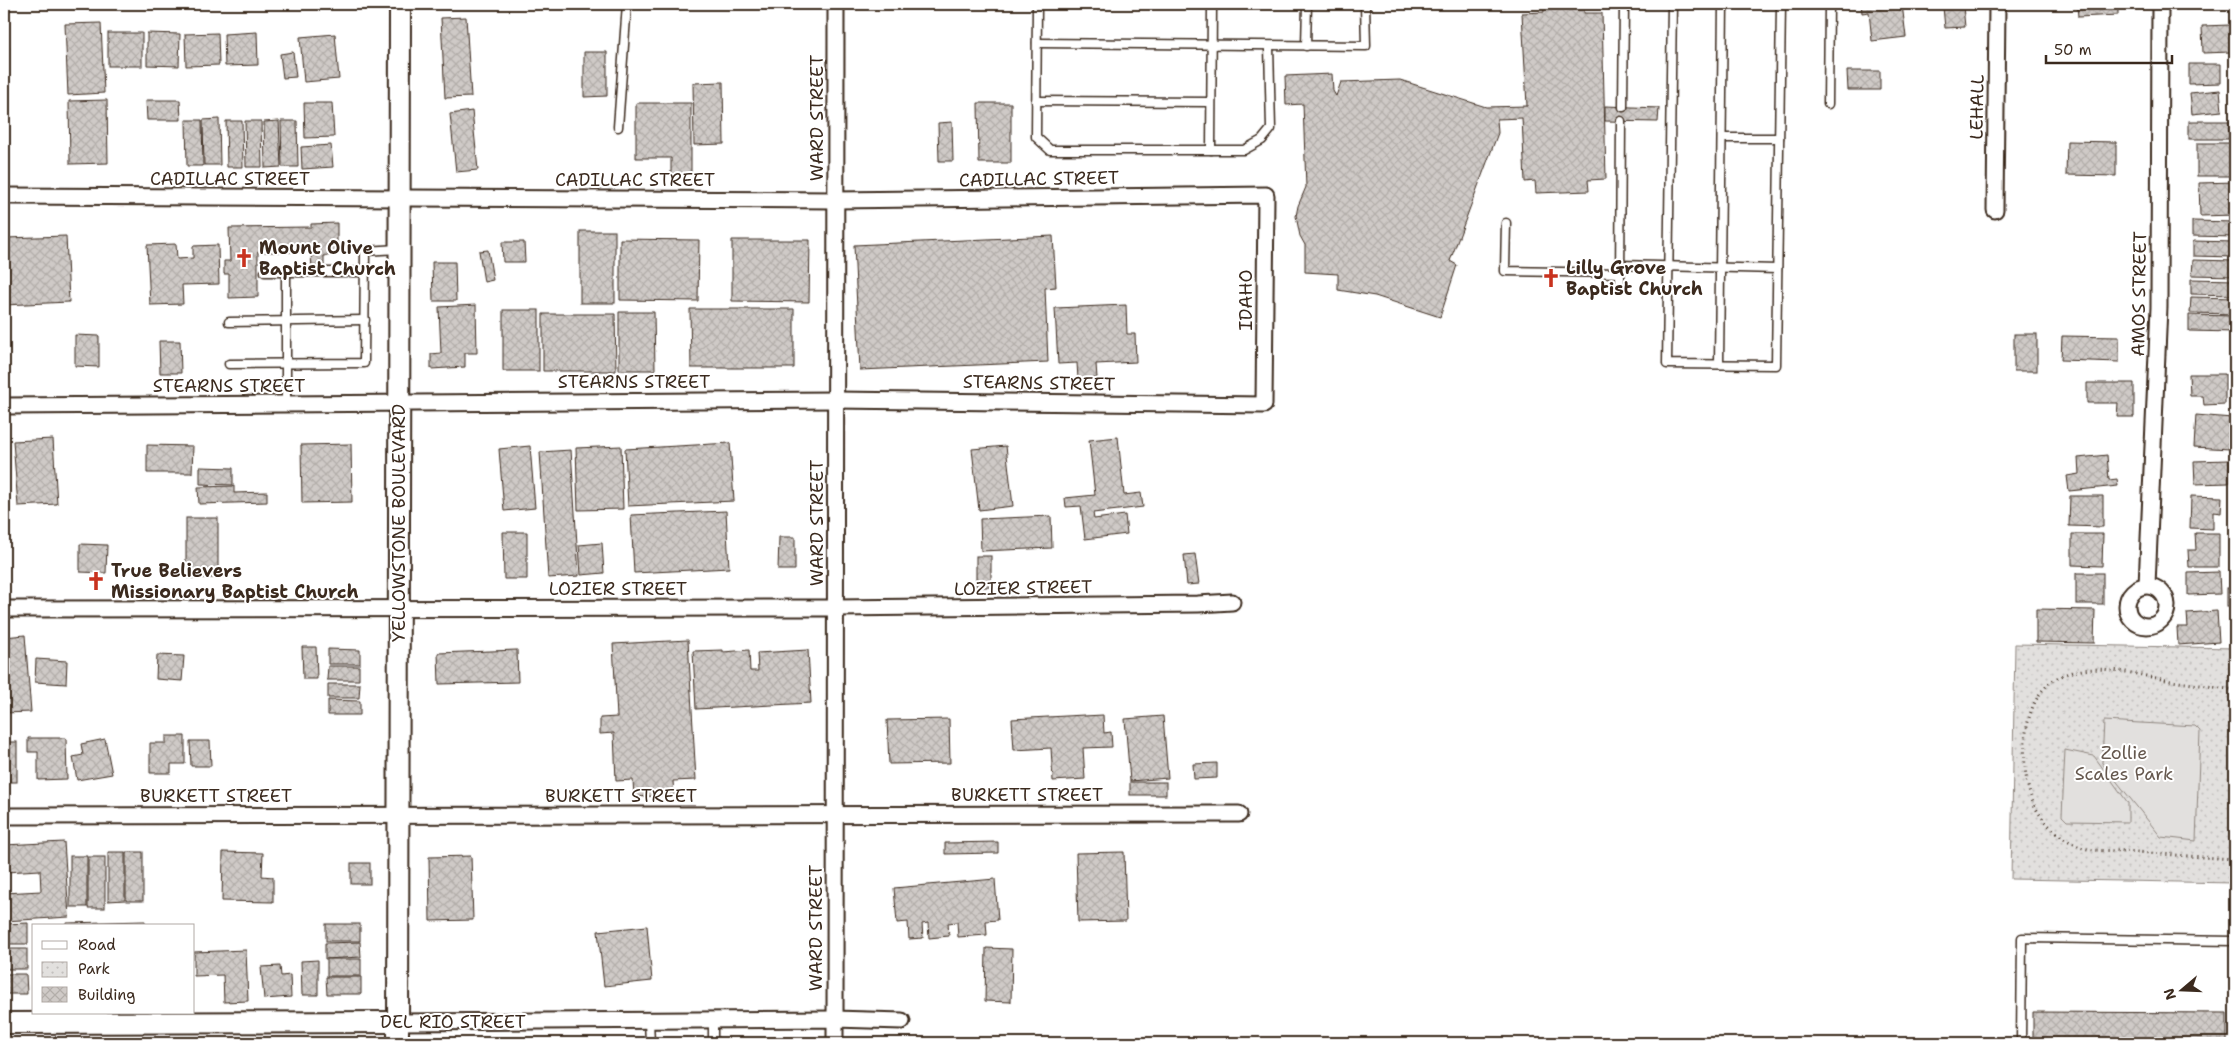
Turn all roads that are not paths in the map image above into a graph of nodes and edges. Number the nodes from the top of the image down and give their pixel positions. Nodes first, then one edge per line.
1 (400, 4) edge
2 (627, 4) edge
3 (836, 4) edge
4 (1037, 4) edge
5 (1212, 4) edge
6 (1307, 4) edge
7 (1365, 4) edge
8 (1624, 4) edge
9 (1672, 4) edge
10 (1723, 4) edge
11 (1781, 4) edge
12 (1829, 4) edge
13 (1997, 4) edge
14 (2160, 4) edge
15 (1037, 43) junction
16 (1212, 43) junction
17 (1269, 46) junction
18 (1306, 46) junction
19 (1036, 101) junction
20 (1210, 102) junction
21 (1828, 104) dead end
22 (1623, 107) dead end
23 (1622, 121) dead end
24 (618, 127) dead end
25 (1722, 138) junction
26 (1779, 138) junction
27 (1211, 150) junction
28 (1266, 195) joint
29 (4, 196) edge
30 (400, 199) junction
31 (836, 200) junction
32 (1995, 210) dead end
33 (1506, 223) dead end
34 (400, 249) junction
35 (1669, 266) junction
36 (1720, 268) junction
37 (1620, 269) junction
38 (1777, 269) junction
39 (264, 272) dead end
40 (286, 272) junction
41 (365, 272) junction
42 (1620, 285) dead end
43 (365, 320) junction
44 (286, 321) junction
45 (229, 322) dead end
46 (286, 363) junction
47 (229, 364) dead end
48 (1719, 364) junction
49 (836, 400) junction
50 (399, 403) junction
51 (286, 404) junction
52 (1264, 405) joint
53 (4, 406) edge
54 (2148, 585) dead end
55 (1232, 602) dead end
56 (399, 608) junction
57 (836, 608) junction
58 (4, 609) edge
59 (398, 814) junction
60 (835, 814) junction
61 (1239, 814) dead end
62 (4, 816) edge
63 (2235, 941) edge
64 (835, 1019) junction
65 (713, 1020) junction
66 (649, 1021) junction
67 (4, 1022) edge
68 (398, 1022) junction
69 (902, 1022) dead end
70 (398, 1043) edge
71 (650, 1043) edge
72 (713, 1043) edge
73 (835, 1043) edge
74 (2021, 1043) edge

1 - 30 street, YELLOWSTONE BOULEVARD
2 - 24 lane
3 - 31 street, WARD STREET
4 - 15 lane
5 - 16 lane
6 - 18 lane
7 - 18 lane
8 - 22 lane
9 - 35 lane
10 - 25 lane
11 - 26 lane
12 - 21 lane
13 - 32 street, LEHALL
14 - 54 street, AMOS STREET
15 - 16 lane
15 - 19 lane
16 - 17 lane
16 - 20 lane
17 - 18 lane
17 - 27 lane
19 - 20 lane
19 - 27 lane
20 - 27 lane
23 - 37 lane
25 - 26 lane
25 - 36 lane
26 - 38 lane
28 - 31 street, CADILLAC STREET
28 - 52 street, IDAHO
29 - 30 street, CADILLAC STREET
30 - 31 street, CADILLAC STREET
30 - 34 street, YELLOWSTONE BOULEVARD
31 - 49 street, WARD STREET
33 - 37 lane
34 - 41 lane
34 - 50 street, YELLOWSTONE BOULEVARD
35 - 36 lane
35 - 37 lane
35 - 48 lane
36 - 38 lane
36 - 48 lane
37 - 42 lane
38 - 48 lane
39 - 40 lane
40 - 41 lane
40 - 44 lane
41 - 43 lane
43 - 44 lane
43 - 46 lane
44 - 45 lane
44 - 46 lane
46 - 47 lane
46 - 51 lane
49 - 50 street, STEARNS STREET
49 - 52 street, STEARNS STREET
49 - 57 street, WARD STREET
50 - 51 street, STEARNS STREET
50 - 56 street, YELLOWSTONE BOULEVARD
51 - 53 street, STEARNS STREET
55 - 57 street, LOZIER STREET
56 - 57 street, LOZIER STREET
56 - 58 street, LOZIER STREET
56 - 59 street, YELLOWSTONE BOULEVARD
57 - 60 street, WARD STREET
59 - 60 street, BURKETT STREET
59 - 62 street, BURKETT STREET
59 - 68 street, YELLOWSTONE BOULEVARD
60 - 61 street, BURKETT STREET
60 - 64 street, WARD STREET
63 - 74 lane
64 - 65 street, DEL RIO STREET
64 - 69 street, DEL RIO STREET
64 - 73 street, WARD STREET
65 - 66 street, DEL RIO STREET
65 - 72 lane
66 - 68 street, DEL RIO STREET
66 - 71 lane
67 - 68 street, DEL RIO STREET
68 - 70 street, YELLOWSTONE BOULEVARD

